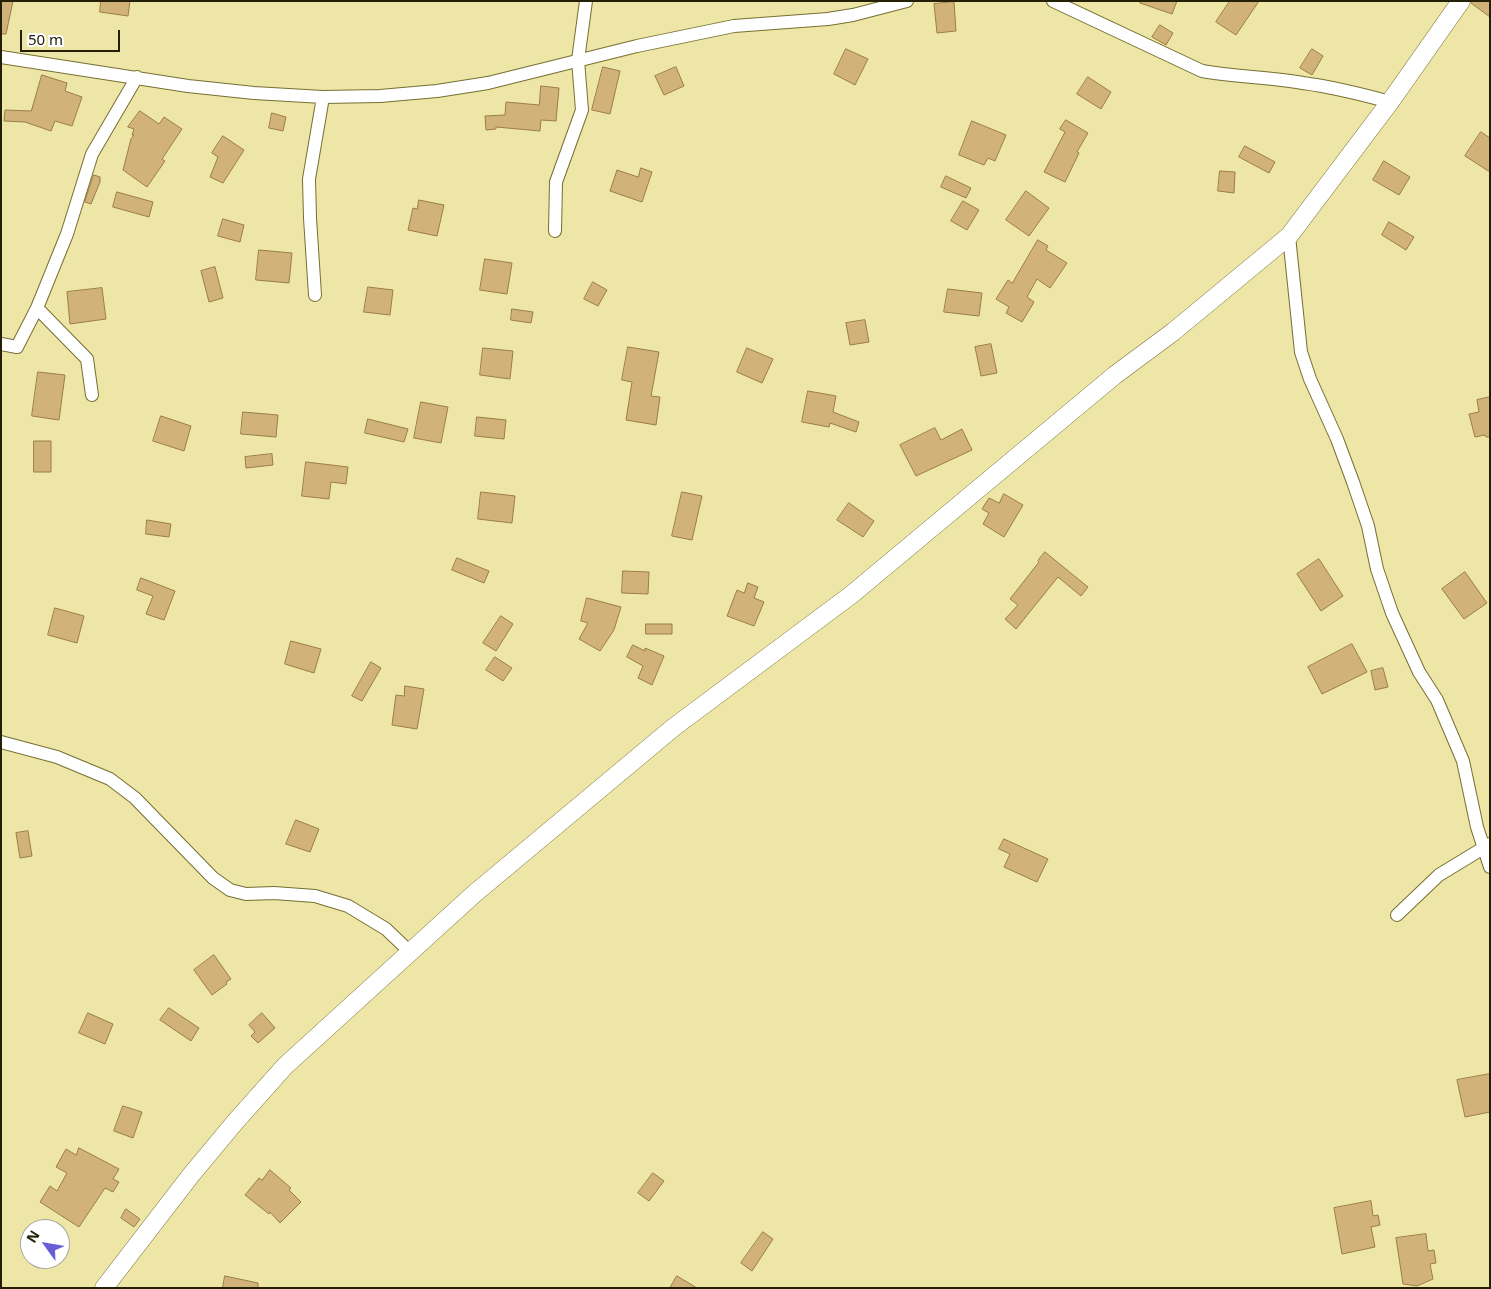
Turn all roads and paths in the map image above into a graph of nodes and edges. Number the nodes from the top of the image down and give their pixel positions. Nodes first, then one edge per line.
1 (586, 1) edge
2 (907, 1) edge
3 (1053, 1) edge
4 (1461, 1) edge
5 (1, 57) edge
6 (578, 60) junction
7 (137, 77) junction
8 (323, 97) junction
9 (1390, 102) junction
10 (555, 231) dead end
11 (1289, 236) junction
12 (315, 295) dead end
13 (37, 308) junction
14 (1, 344) edge
15 (92, 395) dead end
16 (1, 742) edge
17 (1487, 846) edge
18 (1490, 867) edge
19 (1397, 915) dead end
20 (410, 952) junction
21 (104, 1288) edge

1 - 6 street
2 - 6 street
3 - 9 street
4 - 9 street
5 - 7 street
6 - 8 street
6 - 10 street
7 - 8 street
7 - 13 street
8 - 12 street
9 - 11 street
11 - 17 street
11 - 20 street
13 - 14 street
13 - 15 street
16 - 20 street
17 - 18 street
17 - 19 street
20 - 21 street

